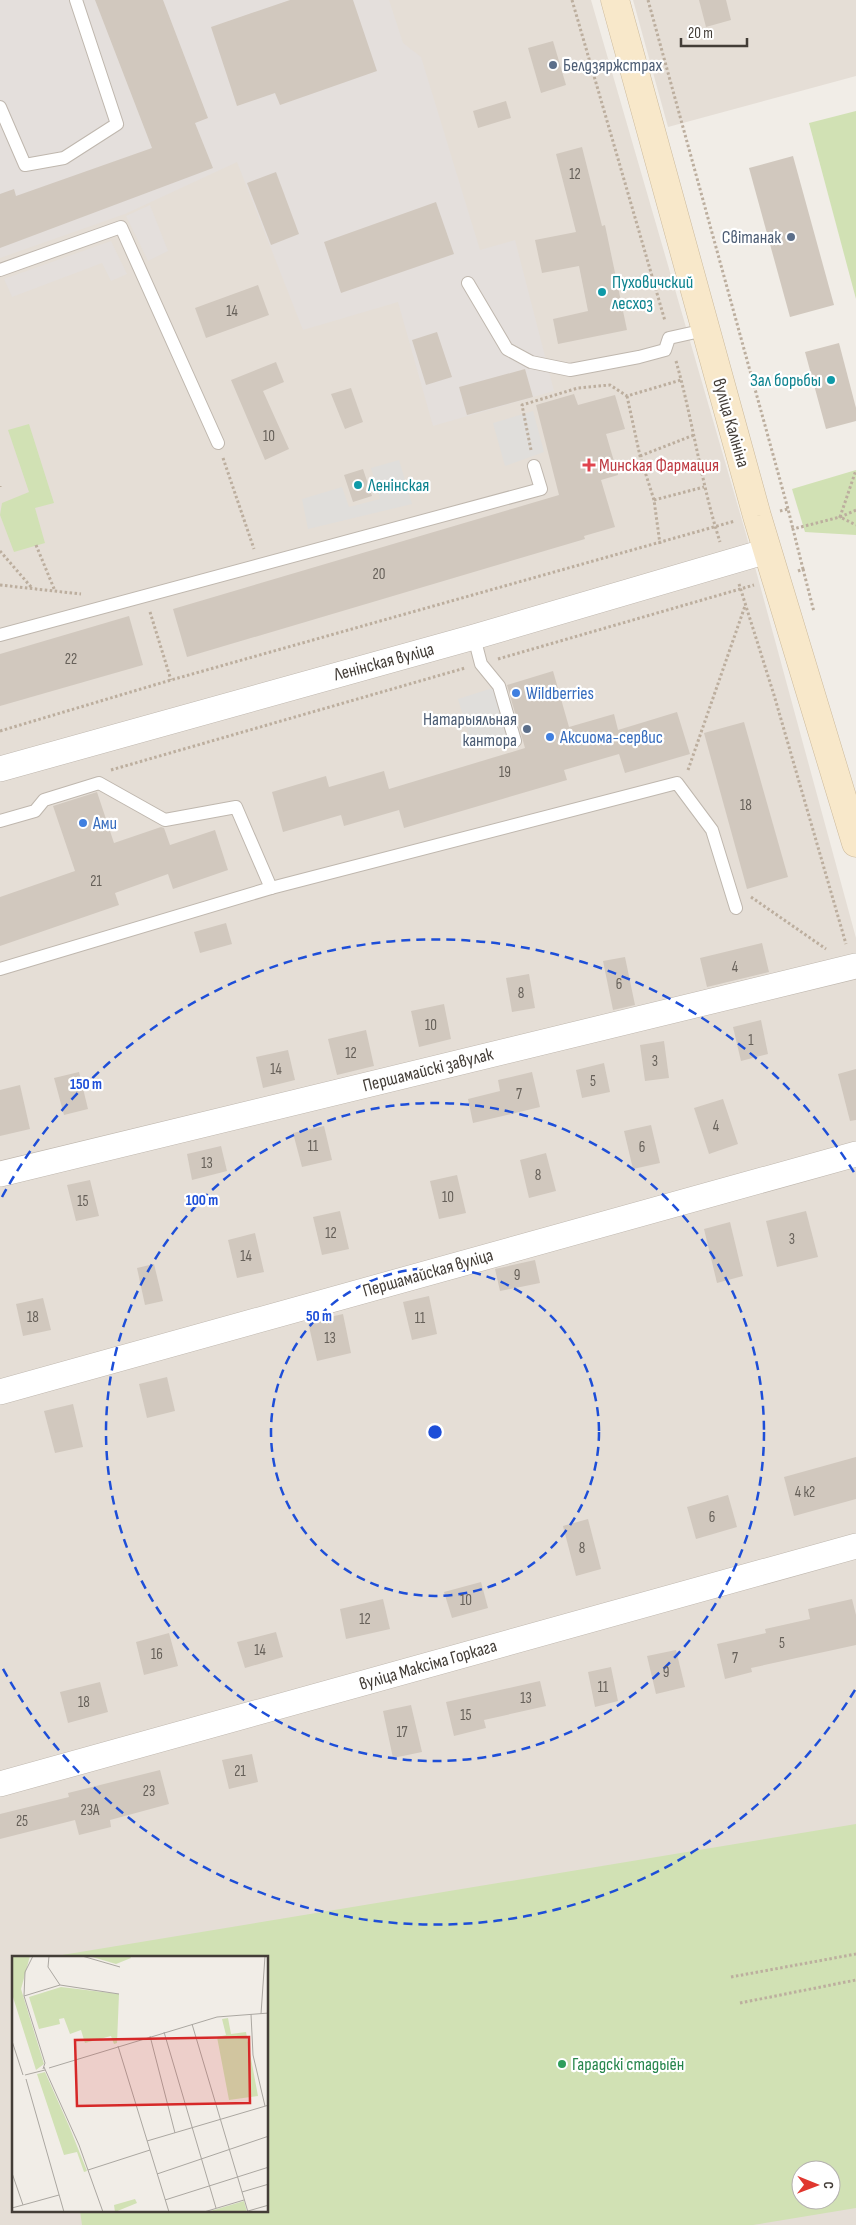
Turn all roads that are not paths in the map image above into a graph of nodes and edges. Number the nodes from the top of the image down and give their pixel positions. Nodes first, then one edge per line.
1 (76, 0) edge
2 (615, 0) edge
3 (0, 106) edge
4 (0, 270) edge
5 (468, 283) dead end
6 (705, 330) junction
7 (218, 443) road end
8 (534, 466) road end
9 (767, 550) junction
10 (0, 635) edge
11 (474, 637) junction
12 (515, 741) dead end
13 (0, 769) edge
14 (0, 821) edge
15 (856, 843) edge
16 (271, 888) junction
17 (736, 908) dead end
18 (855, 967) edge
19 (0, 969) edge
20 (856, 1154) edge
21 (0, 1174) edge
22 (0, 1392) edge
23 (856, 1546) edge
24 (0, 1784) edge

1 - 3 lane
2 - 6 main road, вуліца Калініна
4 - 7 lane
5 - 6 lane
6 - 9 main road, вуліца Калініна
8 - 10 lane
9 - 11 street, Ленінская вуліца
9 - 15 main road, вуліца Калініна
11 - 12 lane
11 - 13 street, Ленінская вуліца
14 - 16 lane
16 - 17 lane
16 - 19 lane
18 - 21 street, Першамайскі завулак
20 - 22 street, Першамайская вуліца
23 - 24 street, вуліца Максіма Горкага

